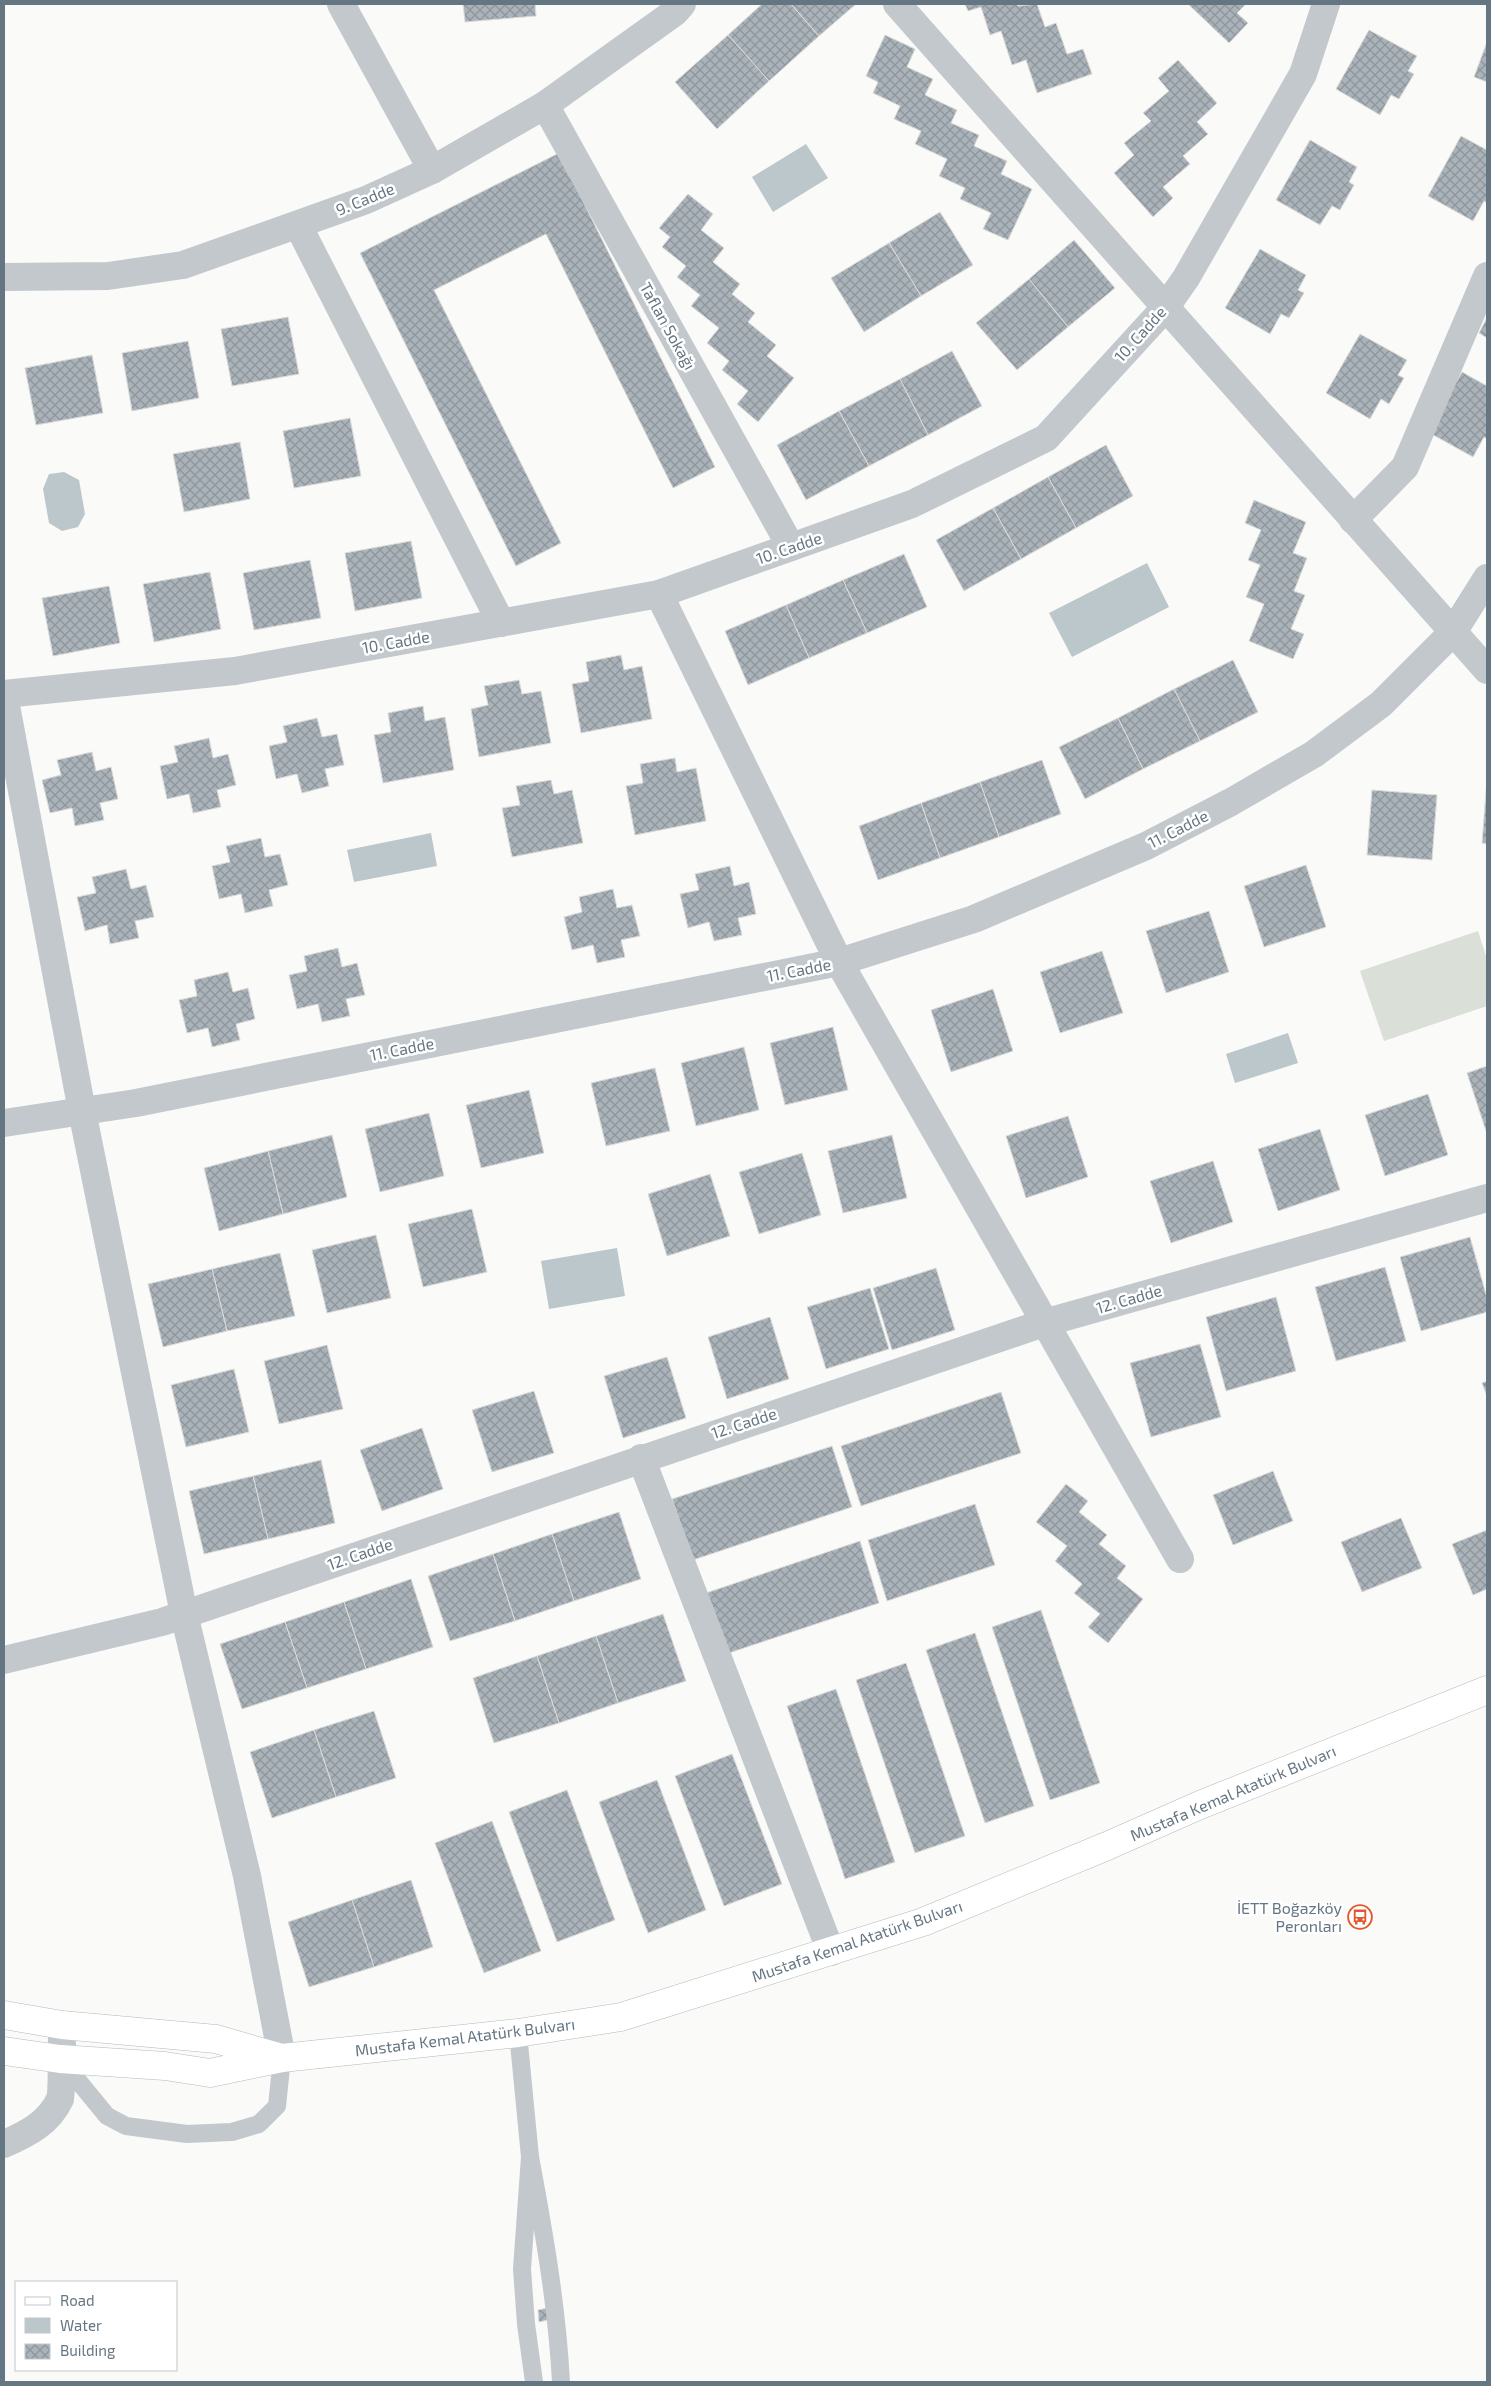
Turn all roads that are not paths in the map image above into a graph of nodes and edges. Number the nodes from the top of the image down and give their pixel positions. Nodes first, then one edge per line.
1 (340, 4) edge
2 (682, 4) edge
3 (897, 4) edge
4 (1326, 4) edge
5 (545, 105) junction
6 (432, 170) junction
7 (298, 225) junction
8 (1487, 276) edge
9 (4, 277) edge
10 (1165, 308) junction
11 (1353, 520) junction
12 (791, 547) junction
13 (1487, 578) edge
14 (659, 594) junction
15 (501, 623) junction
16 (1453, 632) junction
17 (1487, 670) edge
18 (4, 695) edge
19 (839, 962) junction
20 (82, 1110) junction
21 (4, 1123) edge
22 (1487, 1198) edge
23 (1044, 1323) junction
24 (641, 1458) junction
25 (1180, 1559) dead end
26 (184, 1614) junction
27 (4, 1660) edge
28 (1487, 1690) edge
29 (832, 1952) junction
30 (4, 2014) edge
31 (62, 2025) junction
32 (518, 2033) junction
33 (4, 2050) edge
34 (282, 2058) junction
35 (60, 2060) junction
36 (4, 2144) edge
37 (530, 2157) junction
38 (534, 2382) edge
39 (561, 2382) edge

1 - 6 street
2 - 5 street, 9. Cadde
3 - 10 street
4 - 10 street, 10. Cadde
5 - 6 street, 9. Cadde
5 - 12 street, Taflan Sokağı
6 - 7 street, 9. Cadde
7 - 9 street, 9. Cadde
7 - 15 street
8 - 11 street
10 - 11 street
10 - 12 street, 10. Cadde
11 - 16 street
12 - 14 street, 10. Cadde
13 - 16 street, 11. Cadde
14 - 15 street, 10. Cadde
14 - 19 street
15 - 18 street, 10. Cadde
16 - 17 street
16 - 19 street, 11. Cadde
18 - 20 street
19 - 20 street, 11. Cadde
19 - 23 street
20 - 21 street, 11. Cadde
20 - 26 street
22 - 23 street, 12. Cadde
23 - 24 street, 12. Cadde
23 - 25 street
24 - 26 street, 12. Cadde
24 - 29 street
26 - 27 street, 12. Cadde
26 - 34 street
28 - 29 street, Mustafa Kemal Atatürk Bulvarı
29 - 32 street, Mustafa Kemal Atatürk Bulvarı
30 - 31 street, Mustafa Kemal Atatürk Bulvarı
31 - 34 street, Mustafa Kemal Atatürk Bulvarı
31 - 35 street
32 - 34 street, Mustafa Kemal Atatürk Bulvarı
32 - 37 lane
33 - 35 street, Mustafa Kemal Atatürk Bulvarı
34 - 35 street, Mustafa Kemal Atatürk Bulvarı
34 - 35 lane
35 - 36 street
37 - 38 lane
37 - 39 lane

